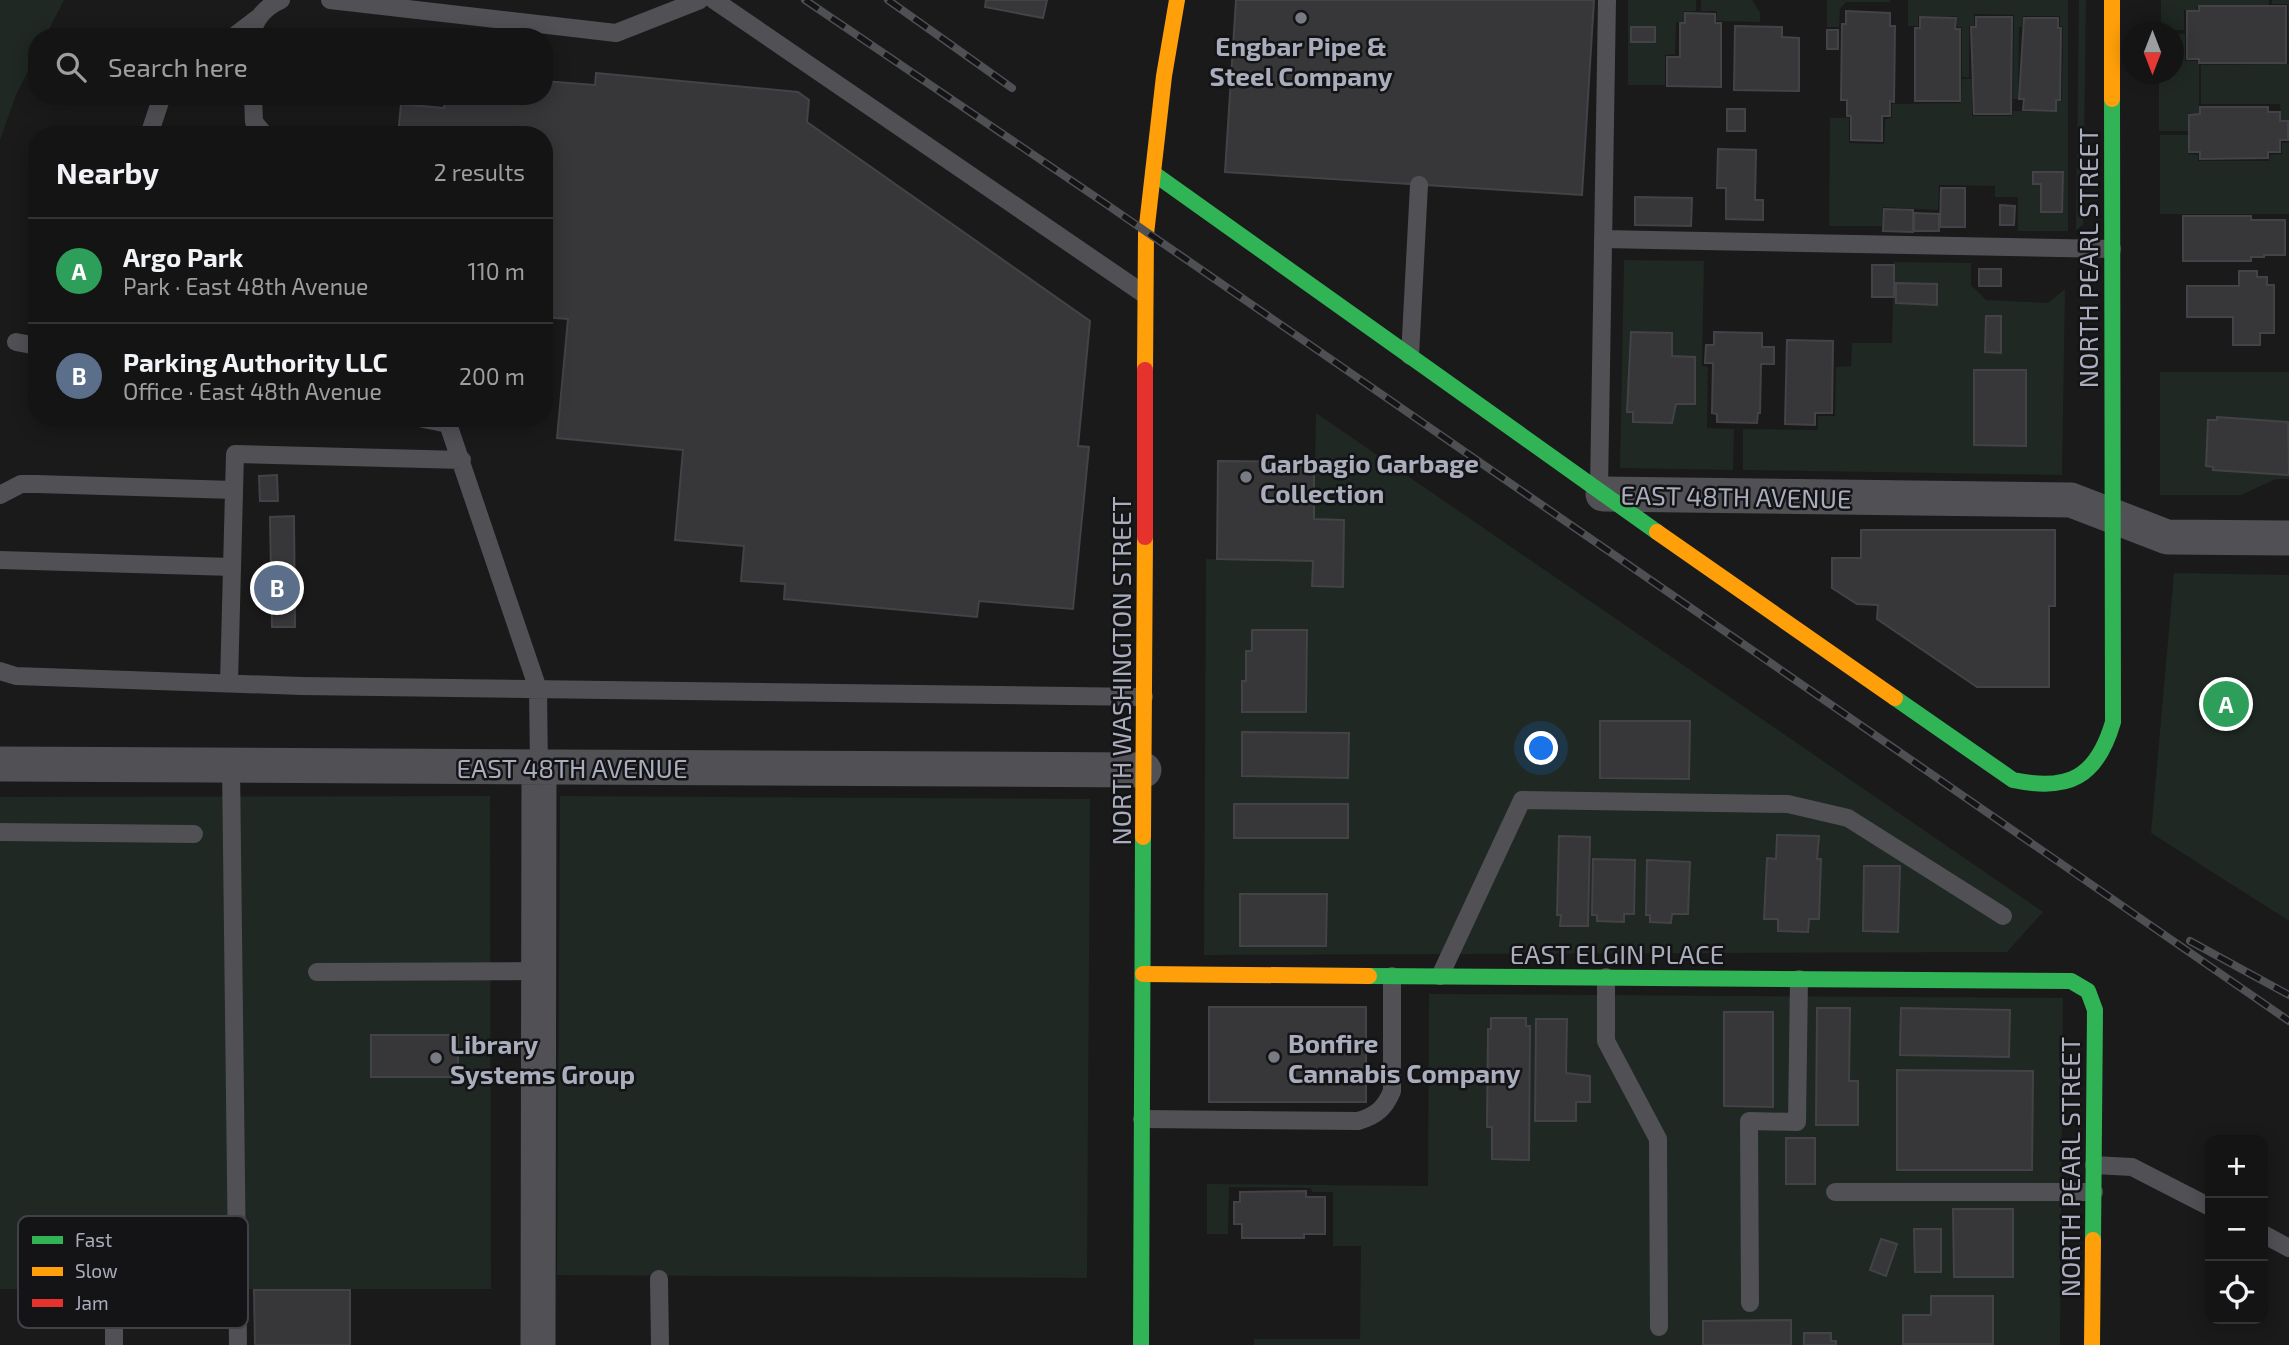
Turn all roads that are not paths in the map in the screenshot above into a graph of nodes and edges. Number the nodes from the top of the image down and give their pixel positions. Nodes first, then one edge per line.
1 (281, 0) edge
2 (330, 0) edge
3 (700, 0) edge
4 (713, 0) edge
5 (1177, 0) edge
6 (1607, 0) edge
7 (2112, 0) edge
8 (258, 18) junction
9 (245, 28) edge
10 (254, 28) edge
11 (159, 105) edge
12 (253, 105) edge
13 (152, 126) edge
14 (257, 126) edge
15 (1153, 173) junction
16 (1419, 185) dead end
17 (1603, 239) junction
18 (2112, 249) junction
19 (1146, 295) junction
20 (16, 342) dead end
21 (28, 344) edge
22 (1410, 356) junction
23 (449, 427) edge
24 (462, 460) junction
25 (234, 490) junction
26 (1601, 493) junction
27 (0, 495) edge
28 (2111, 515) junction
29 (2289, 538) edge
30 (0, 560) edge
31 (232, 567) junction
32 (0, 671) edge
33 (229, 683) junction
34 (538, 689) junction
35 (1144, 696) junction
36 (0, 764) edge
37 (230, 766) junction
38 (540, 767) junction
39 (1144, 770) junction
40 (0, 832) edge
41 (194, 834) dead end
42 (2003, 916) dead end
43 (538, 971) junction
44 (317, 972) dead end
45 (1143, 974) junction
46 (1392, 976) junction
47 (1440, 976) junction
48 (1606, 977) junction
49 (1799, 979) junction
50 (2088, 991) joint
51 (1142, 1119) junction
52 (2094, 1165) junction
53 (1835, 1192) dead end
54 (2094, 1192) junction
55 (2205, 1204) edge
56 (236, 1216) edge
57 (2268, 1237) edge
58 (2289, 1248) edge
59 (659, 1279) dead end
60 (1750, 1303) dead end
61 (1659, 1327) dead end
62 (537, 1345) edge
63 (660, 1345) edge
64 (1141, 1345) edge
65 (2092, 1345) edge

1 - 8 lane
2 - 3 lane
4 - 19 lane
5 - 15 street, NORTH WASHINGTON STREET
6 - 17 lane
7 - 18 street, NORTH PEARL STREET
8 - 9 lane
8 - 10 lane
11 - 13 lane
12 - 14 lane
15 - 19 street, NORTH WASHINGTON STREET
15 - 22 street, EAST 48TH AVENUE
16 - 22 lane
17 - 18 lane
17 - 26 lane
18 - 28 street, NORTH PEARL STREET
19 - 35 street, NORTH WASHINGTON STREET
20 - 21 lane
22 - 26 street, EAST 48TH AVENUE
23 - 24 lane
24 - 25 lane
24 - 34 lane
25 - 27 lane
25 - 31 lane
26 - 28 street, EAST 48TH AVENUE
26 - 28 street, NORTH PEARL STREET
28 - 29 street, EAST 48TH AVENUE
30 - 31 lane
31 - 33 lane
32 - 33 lane
33 - 34 lane
34 - 35 lane
34 - 38 lane
35 - 39 street, NORTH WASHINGTON STREET
36 - 37 street, EAST 48TH AVENUE
37 - 38 street, EAST 48TH AVENUE
37 - 56 lane
38 - 39 street, EAST 48TH AVENUE
38 - 43 street
39 - 45 street, NORTH WASHINGTON STREET
40 - 41 lane
42 - 47 lane
43 - 44 lane
43 - 62 street
45 - 46 street, EAST ELGIN PLACE
45 - 51 street, NORTH WASHINGTON STREET
46 - 47 street, EAST ELGIN PLACE
46 - 51 lane
47 - 48 street, EAST ELGIN PLACE
48 - 49 street, EAST ELGIN PLACE
48 - 61 lane
49 - 50 street, EAST ELGIN PLACE
49 - 60 lane
50 - 52 street, NORTH PEARL STREET
51 - 64 street, NORTH WASHINGTON STREET
52 - 54 street, NORTH PEARL STREET
52 - 55 lane
53 - 54 lane
54 - 65 street, NORTH PEARL STREET
57 - 58 lane
59 - 63 lane

